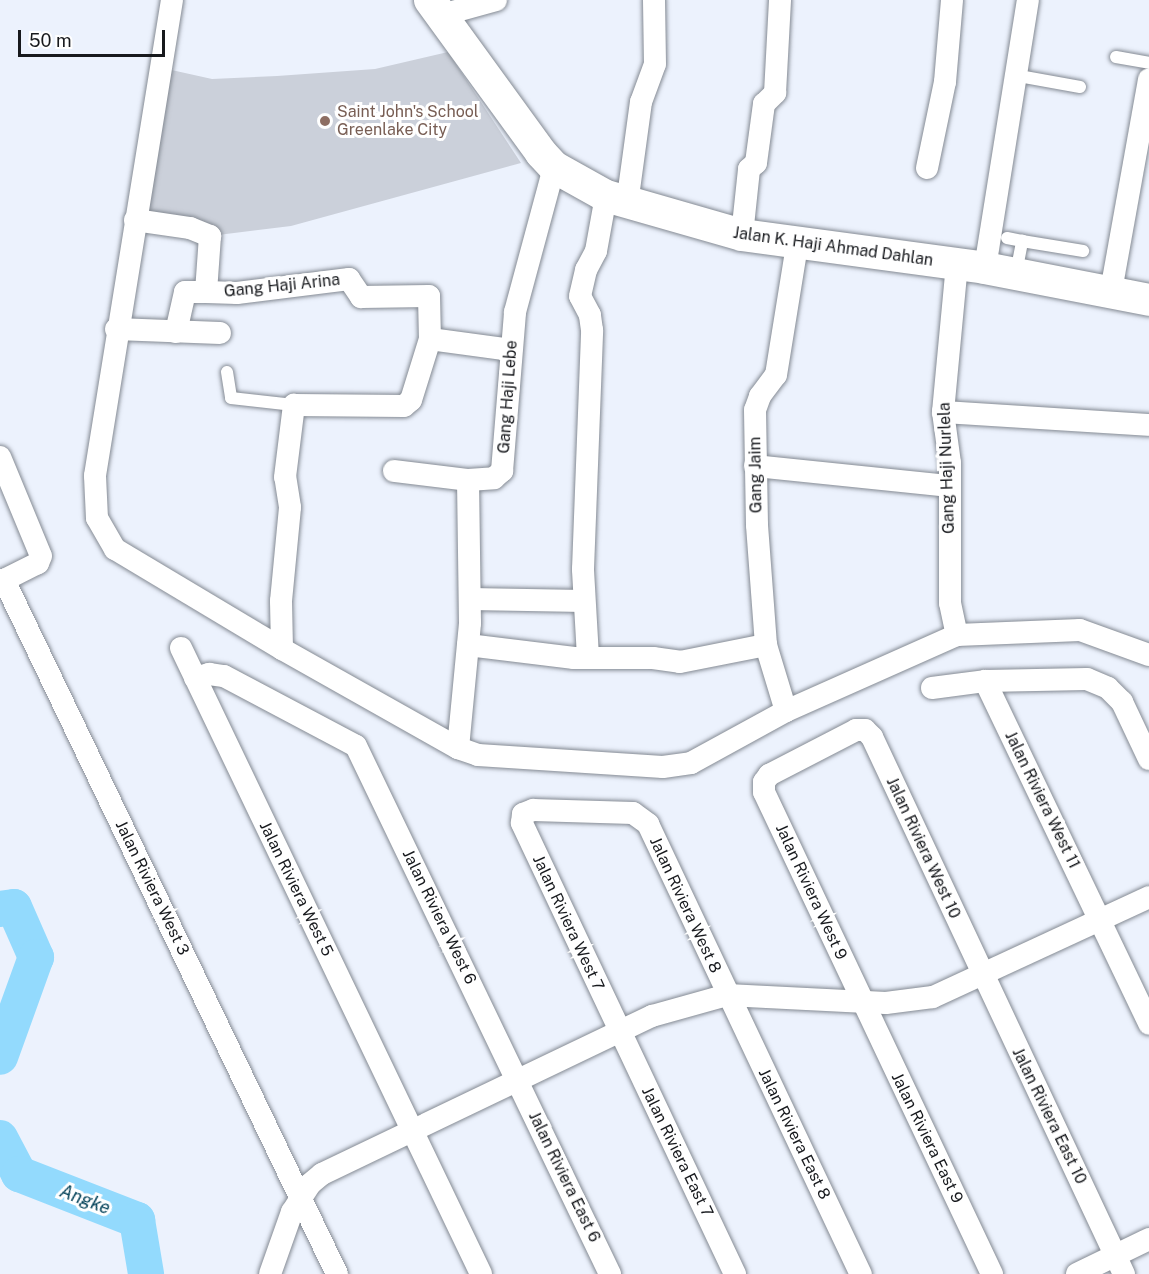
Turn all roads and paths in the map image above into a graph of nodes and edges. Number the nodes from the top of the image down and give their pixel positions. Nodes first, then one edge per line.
1 (172, 0) edge
2 (496, 0) edge
3 (654, 0) edge
4 (780, 0) edge
5 (952, 0) edge
6 (1028, 0) edge
7 (436, 8) edge
8 (1116, 57) dead end
9 (1149, 63) edge
10 (1019, 76) junction
11 (1149, 79) edge
12 (1080, 87) dead end
13 (554, 167) junction
14 (927, 168) dead end
15 (616, 200) junction
16 (135, 220) junction
17 (742, 235) junction
18 (1007, 238) dead end
19 (1022, 241) junction
20 (797, 244) junction
21 (1083, 251) dead end
22 (971, 266) junction
23 (1016, 273) junction
24 (1111, 291) junction
25 (206, 292) junction
26 (1149, 300) edge
27 (116, 329) junction
28 (176, 332) junction
29 (220, 333) dead end
30 (430, 339) junction
31 (511, 350) junction
32 (227, 372) dead end
33 (294, 405) junction
34 (943, 412) junction
35 (1149, 425) edge
36 (0, 457) edge
37 (755, 466) junction
38 (394, 471) dead end
39 (468, 480) junction
40 (949, 486) junction
41 (2, 581) edge
42 (470, 599) junction
43 (584, 601) junction
44 (957, 635) junction
45 (468, 645) junction
46 (766, 645) junction
47 (181, 648) dead end
48 (282, 650) junction
49 (1149, 655) edge
50 (588, 657) junction
51 (195, 678) junction
52 (985, 681) junction
53 (932, 688) dead end
54 (786, 711) junction
55 (458, 748) junction
56 (1149, 759) edge
57 (764, 782) joint
58 (523, 814) joint
59 (1149, 897) edge
60 (1099, 919) junction
61 (982, 976) junction
62 (727, 994) junction
63 (862, 1001) junction
64 (1149, 1024) edge
65 (618, 1031) junction
66 (517, 1080) junction
67 (412, 1131) junction
68 (300, 1197) junction
69 (1149, 1239) edge
70 (1120, 1264) edge
71 (270, 1274) edge
72 (337, 1274) edge
73 (481, 1274) edge
74 (610, 1274) edge
75 (735, 1274) edge
76 (861, 1274) edge
77 (992, 1274) edge
78 (1077, 1274) edge

1 - 16 street
2 - 7 street
3 - 15 street
4 - 17 street
5 - 14 street
6 - 10 street, Gang Haji Nurlela
7 - 13 main road, Jalan K. Haji Ahmad Dahlan
8 - 9 lane
10 - 12 lane
10 - 22 street, Gang Haji Nurlela
11 - 24 street
13 - 15 main road, Jalan K. Haji Ahmad Dahlan
13 - 31 street, Gang Haji Lebe
15 - 17 main road, Jalan K. Haji Ahmad Dahlan
15 - 43 street
16 - 25 street, Gang Haji Arina
16 - 27 street
17 - 20 main road, Jalan K. Haji Ahmad Dahlan
18 - 19 lane
19 - 21 lane
19 - 23 lane
20 - 22 main road, Jalan K. Haji Ahmad Dahlan
20 - 37 street, Gang Jaim
22 - 23 main road, Jalan K. Haji Ahmad Dahlan
22 - 34 street, Gang Haji Nurlela
23 - 24 main road, Jalan K. Haji Ahmad Dahlan
24 - 26 main road, Jalan K. Haji Ahmad Dahlan
25 - 28 street
25 - 30 street, Gang Haji Arina
27 - 28 street
27 - 48 street
28 - 29 street
30 - 31 street
30 - 33 street
31 - 39 street, Gang Haji Lebe
32 - 33 lane
33 - 48 street
34 - 35 street
34 - 40 street, Gang Haji Nurlela
36 - 41 street
37 - 40 street
37 - 46 street, Gang Jaim
38 - 39 street, Gang Haji Lebe
39 - 42 street
40 - 44 street, Gang Haji Nurlela
41 - 68 street, Jalan Riviera West 3
42 - 43 street
42 - 45 street
43 - 50 street
44 - 49 street
44 - 54 street
45 - 50 street
45 - 55 street
46 - 50 street
46 - 54 street, Gang Jaim
47 - 51 street, Jalan Riviera West 5
48 - 55 street
51 - 66 street, Jalan Riviera West 6
51 - 67 street, Jalan Riviera West 5
52 - 53 street
52 - 56 street
52 - 60 street, Jalan Riviera West 11
54 - 55 street
57 - 61 street, Jalan Riviera West 10
57 - 63 street, Jalan Riviera West 9
58 - 62 street, Jalan Riviera West 8
58 - 65 street, Jalan Riviera West 7
59 - 60 street
60 - 61 street
60 - 64 street, Jalan Riviera West 11
61 - 63 street
61 - 70 street, Jalan Riviera East 10
62 - 63 street
62 - 65 street
62 - 76 street, Jalan Riviera East 8
63 - 77 street, Jalan Riviera East 9
65 - 66 street
65 - 75 street, Jalan Riviera East 7
66 - 67 street
66 - 74 street, Jalan Riviera East 6
67 - 68 street
67 - 73 street, Jalan Riviera West 5
68 - 71 street
68 - 72 street, Jalan Riviera West 3
69 - 70 street
70 - 78 street

